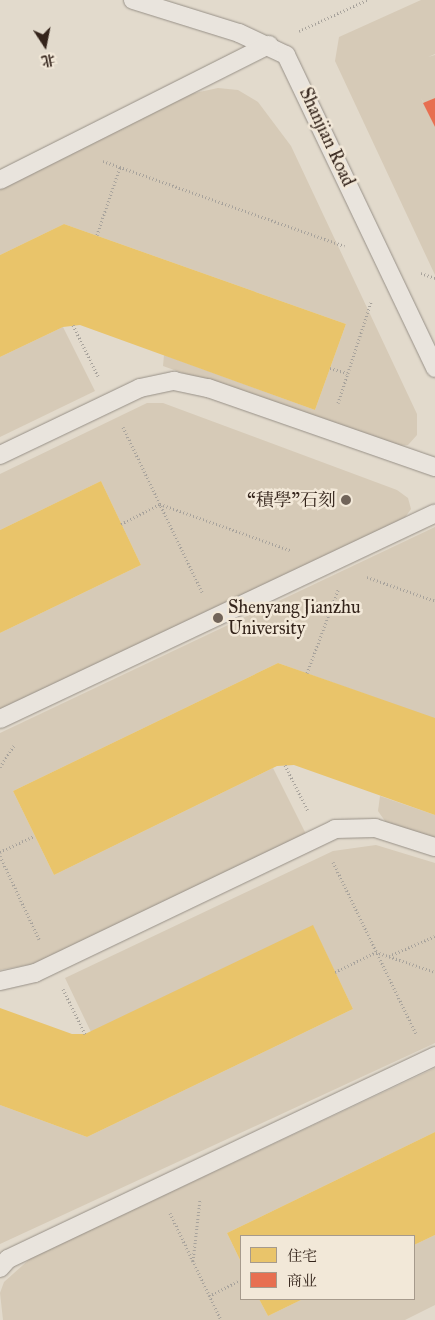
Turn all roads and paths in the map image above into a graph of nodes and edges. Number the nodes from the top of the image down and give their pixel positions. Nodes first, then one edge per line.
1 (133, 0) edge
2 (367, 0) edge
3 (269, 45) junction
4 (64, 148) junction
5 (120, 167) junction
6 (0, 180) edge
7 (97, 235) dead end
8 (385, 260) junction
9 (435, 278) edge
10 (73, 325) dead end
11 (330, 368) dead end
12 (435, 368) edge
13 (348, 373) junction
14 (110, 402) junction
15 (329, 430) junction
16 (0, 455) edge
17 (435, 468) edge
18 (160, 504) junction
19 (435, 513) edge
20 (121, 524) dead end
21 (353, 552) junction
22 (329, 564) junction
23 (346, 570) junction
24 (435, 601) edge
25 (215, 618) junction
26 (307, 672) dead end
27 (0, 719) edge
28 (285, 765) dead end
29 (35, 836) dead end
30 (320, 836) junction
31 (435, 847) edge
32 (0, 852) edge
33 (435, 936) edge
34 (376, 952) junction
35 (388, 956) junction
36 (335, 972) dead end
37 (435, 972) edge
38 (0, 980) edge
39 (431, 1058) edge
40 (205, 1166) junction
41 (158, 1187) junction
42 (193, 1262) junction
43 (0, 1268) edge
44 (240, 1280) edge
45 (209, 1296) junction
46 (221, 1320) edge

1 - 3 lane, Shanjian Road
2 - 3 path
3 - 4 lane
3 - 8 lane, Shanjian Road
4 - 5 path
4 - 6 lane
5 - 7 path
5 - 8 path
8 - 9 path
8 - 12 lane, Shanjian Road
8 - 13 path
10 - 14 path
11 - 13 path
13 - 15 path
14 - 15 lane
14 - 16 lane
14 - 18 path
15 - 17 lane
18 - 20 path
18 - 22 path
18 - 25 path
19 - 21 lane
21 - 22 lane
21 - 23 path
22 - 25 lane
23 - 24 path
23 - 26 path
25 - 27 lane
28 - 30 path
29 - 32 path
30 - 31 lane
30 - 34 path
30 - 38 lane
33 - 35 path
34 - 35 path
34 - 36 path
34 - 39 path
35 - 37 path
39 - 40 lane
40 - 41 lane
40 - 42 path
41 - 42 path
41 - 43 lane
42 - 45 path
44 - 45 path
45 - 46 path

